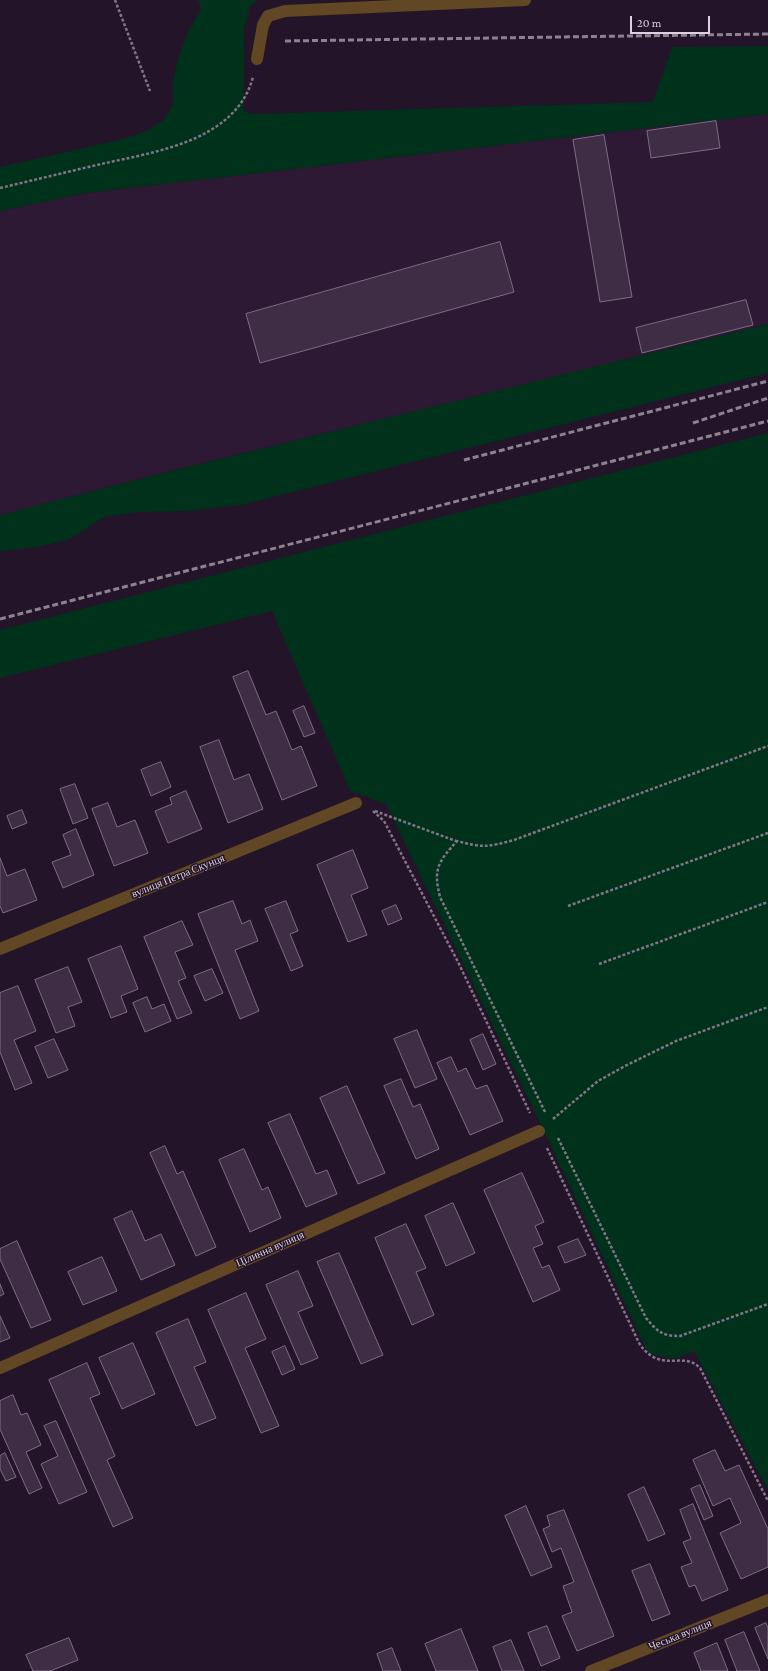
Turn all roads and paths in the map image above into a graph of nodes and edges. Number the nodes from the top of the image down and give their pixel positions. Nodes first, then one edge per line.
1 (115, 0) edge
2 (525, 0) edge
3 (257, 59) joint
4 (150, 91) dead end
5 (0, 188) edge
6 (768, 746) edge
7 (356, 802) joint
8 (374, 811) junction
9 (768, 833) edge
10 (457, 841) junction
11 (768, 902) edge
12 (568, 906) dead end
13 (0, 949) edge
14 (599, 964) dead end
15 (768, 1007) edge
16 (550, 1121) junction
17 (539, 1131) junction
18 (768, 1304) edge
19 (0, 1368) edge
20 (768, 1501) edge
21 (768, 1600) edge
22 (591, 1671) edge

1 - 4 path
2 - 3 street
3 - 5 path
6 - 10 path
7 - 8 path
7 - 13 street, вулиця Петра Скунця
8 - 10 path
8 - 17 path
9 - 12 path
10 - 16 path
11 - 14 path
15 - 16 path
16 - 17 path
16 - 18 path
17 - 19 street, Цілинна вулиця
17 - 20 path
21 - 22 street, Чеська вулиця

